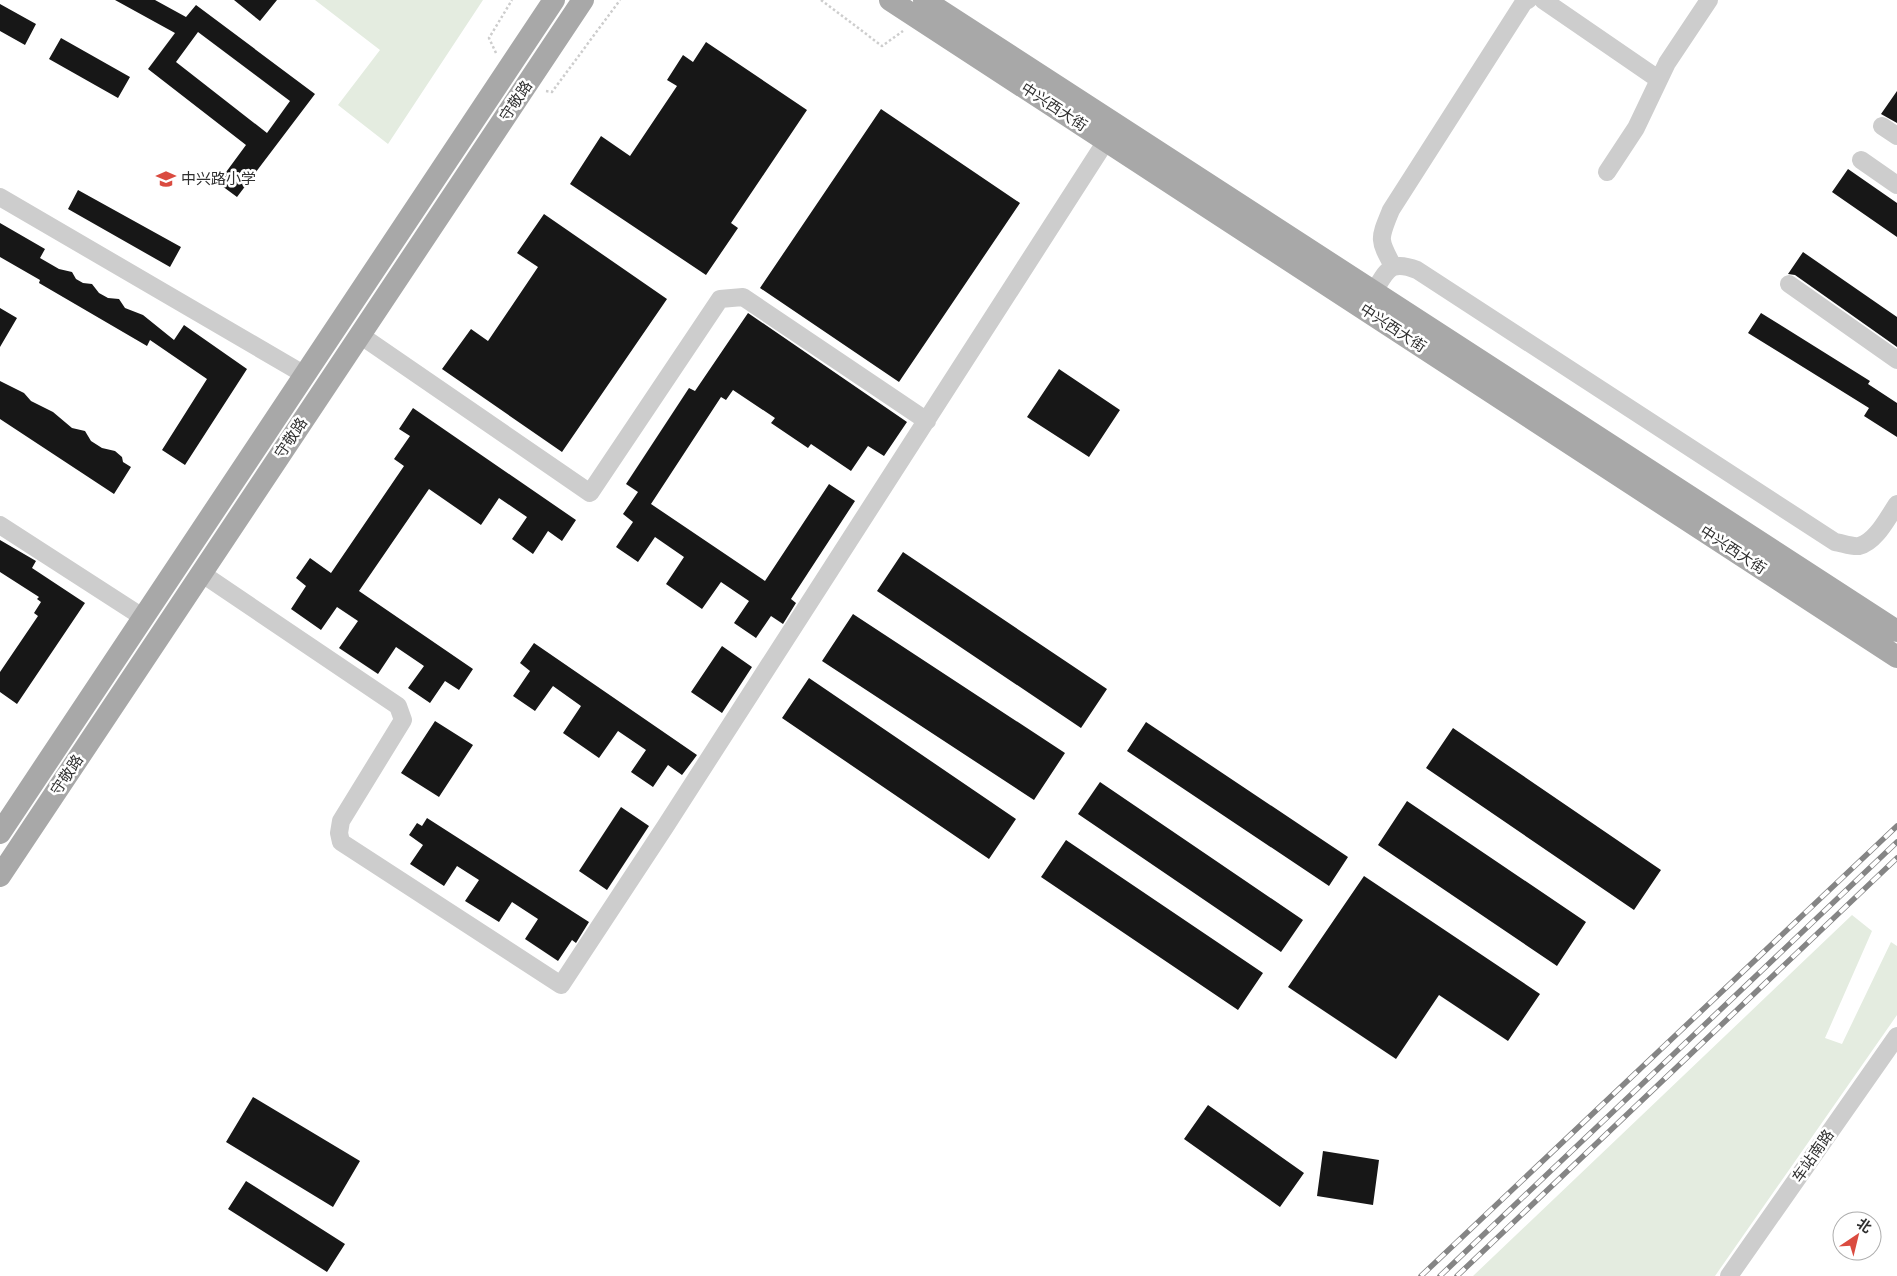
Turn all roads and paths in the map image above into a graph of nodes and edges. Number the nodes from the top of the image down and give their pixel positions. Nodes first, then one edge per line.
1 (512, 0) edge
2 (554, 0) edge
3 (582, 0) edge
4 (620, 0) edge
5 (821, 0) edge
6 (890, 0) edge
7 (1528, 0) edge
8 (1543, 0) edge
9 (1709, 0) edge
10 (921, 10) edge
11 (505, 74) junction
12 (1658, 79) junction
13 (524, 87) junction
14 (1882, 126) dead end
15 (1897, 136) edge
16 (1106, 141) junction
17 (1861, 160) dead end
18 (1607, 172) dead end
19 (1897, 185) edge
20 (0, 197) edge
21 (1393, 266) junction
22 (1789, 284) dead end
23 (1373, 293) junction
24 (360, 335) junction
25 (1897, 360) edge
26 (305, 375) junction
27 (926, 421) junction
28 (1897, 504) edge
29 (0, 525) edge
30 (201, 573) junction
31 (144, 618) junction
32 (1897, 631) edge
33 (1897, 657) edge
34 (0, 833) edge
35 (0, 876) edge
36 (1897, 1036) edge
37 (1729, 1276) edge

1 - 11 path
2 - 11 main road, 守敬路
3 - 13 main road, 守敬路
4 - 13 path
5 - 10 path
6 - 10 main road, 中兴西大街
7 - 21 street
8 - 12 street
9 - 12 street
10 - 16 main road, 中兴西大街
10 - 23 main road, 中兴西大街
11 - 26 main road, 守敬路
12 - 18 street
13 - 24 main road, 守敬路
14 - 15 street
16 - 27 street
16 - 33 main road, 中兴西大街
17 - 19 street
20 - 26 street
21 - 23 street
21 - 28 street
22 - 25 street
23 - 32 main road, 中兴西大街
24 - 27 street
24 - 30 main road, 守敬路
26 - 31 main road, 守敬路
27 - 30 street
29 - 31 street
30 - 35 main road, 守敬路
31 - 34 main road, 守敬路
36 - 37 street, 车站南路

